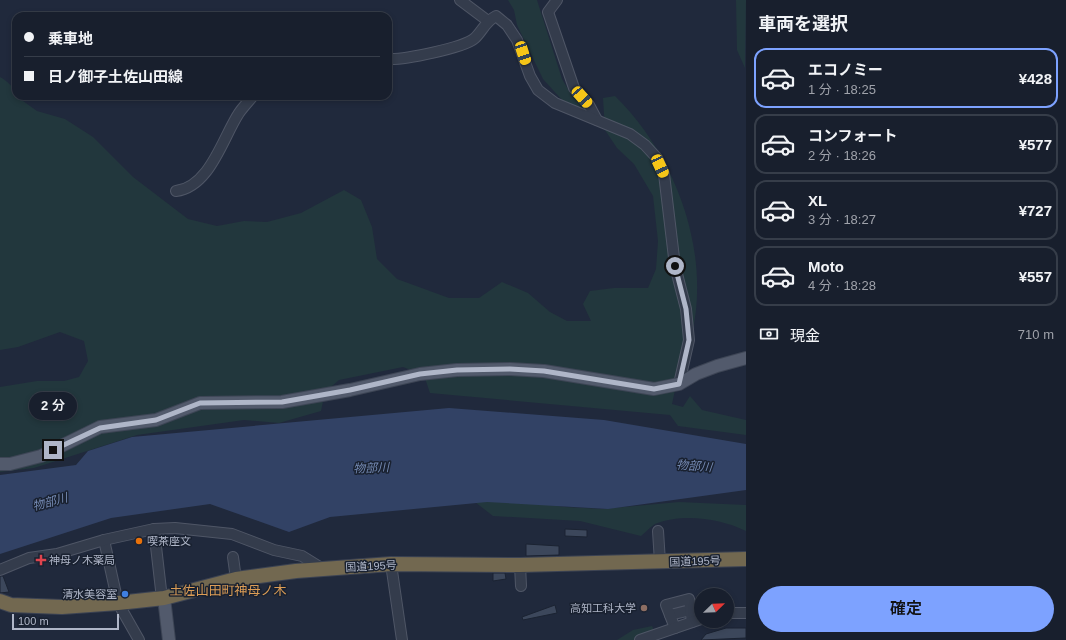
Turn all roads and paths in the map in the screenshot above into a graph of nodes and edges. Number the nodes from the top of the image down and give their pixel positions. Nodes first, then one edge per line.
1 (460, 0) edge
2 (557, 0) edge
3 (488, 21) junction
4 (392, 59) edge
5 (250, 100) edge
6 (597, 120) junction
7 (176, 191) dead end
8 (746, 358) edge
9 (679, 384) junction
10 (0, 464) edge
11 (154, 530) junction
12 (658, 531) dead end
13 (104, 540) junction
14 (233, 557) dead end
15 (746, 559) edge
16 (660, 562) junction
17 (391, 564) junction
18 (520, 565) junction
19 (323, 569) junction
20 (0, 570) edge
21 (236, 579) junction
22 (521, 586) dead end
23 (164, 598) junction
24 (0, 601) edge
25 (118, 603) junction
26 (734, 613) edge
27 (746, 613) edge
28 (694, 616) edge
29 (694, 622) edge
30 (675, 628) junction
31 (139, 640) edge
32 (169, 640) edge
33 (402, 640) edge
34 (640, 640) edge

1 - 3 street
2 - 6 street
3 - 4 street
3 - 6 street
5 - 7 street
6 - 9 street
8 - 9 main road
9 - 10 main road
11 - 13 street
11 - 19 street
11 - 23 street
12 - 16 street
13 - 20 street
13 - 25 street
14 - 21 street
15 - 16 highway, 国道195号
16 - 18 highway, 国道195号
17 - 18 highway, 国道195号
17 - 19 highway, 国道195号
17 - 33 street
18 - 22 street
19 - 21 highway, 国道195号
21 - 23 highway, 国道195号
23 - 25 highway, 国道195号
23 - 32 main road
24 - 25 highway, 国道195号
25 - 31 street
26 - 27 street
28 - 30 street
29 - 30 street
30 - 34 street

